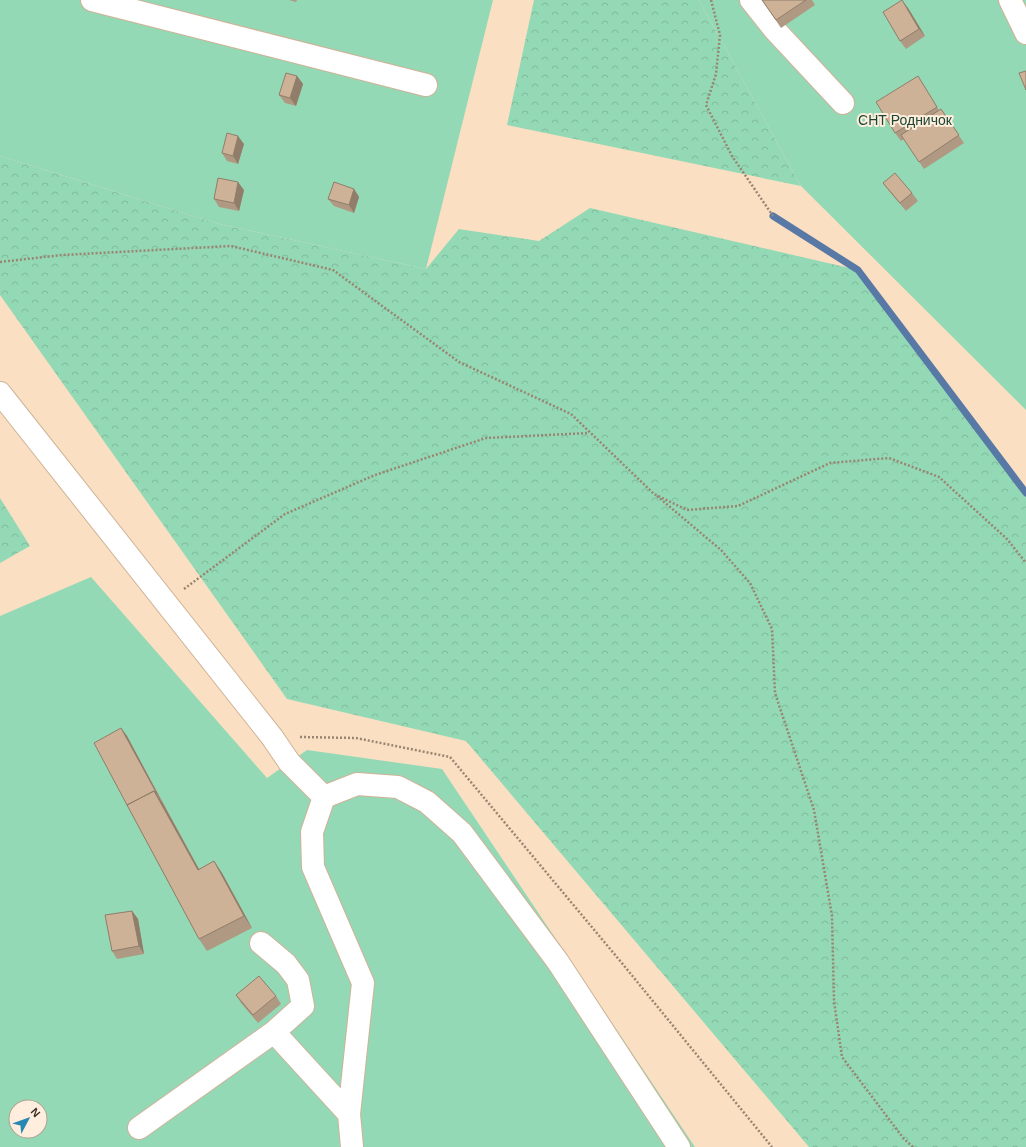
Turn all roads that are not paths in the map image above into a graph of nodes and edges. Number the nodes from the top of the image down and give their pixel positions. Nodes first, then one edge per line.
1 (92, 0) edge
2 (751, 0) edge
3 (1010, 0) edge
4 (1026, 32) edge
5 (426, 85) dead end
6 (843, 103) dead end
7 (0, 394) edge
8 (324, 797) junction
9 (261, 943) dead end
10 (274, 1032) junction
11 (349, 1114) junction
12 (138, 1128) dead end
13 (352, 1147) edge
14 (679, 1147) edge

1 - 5 street
2 - 6 street
3 - 4 street
7 - 8 street
8 - 11 street
8 - 14 street
9 - 10 street
10 - 11 street
10 - 12 street
11 - 13 street

